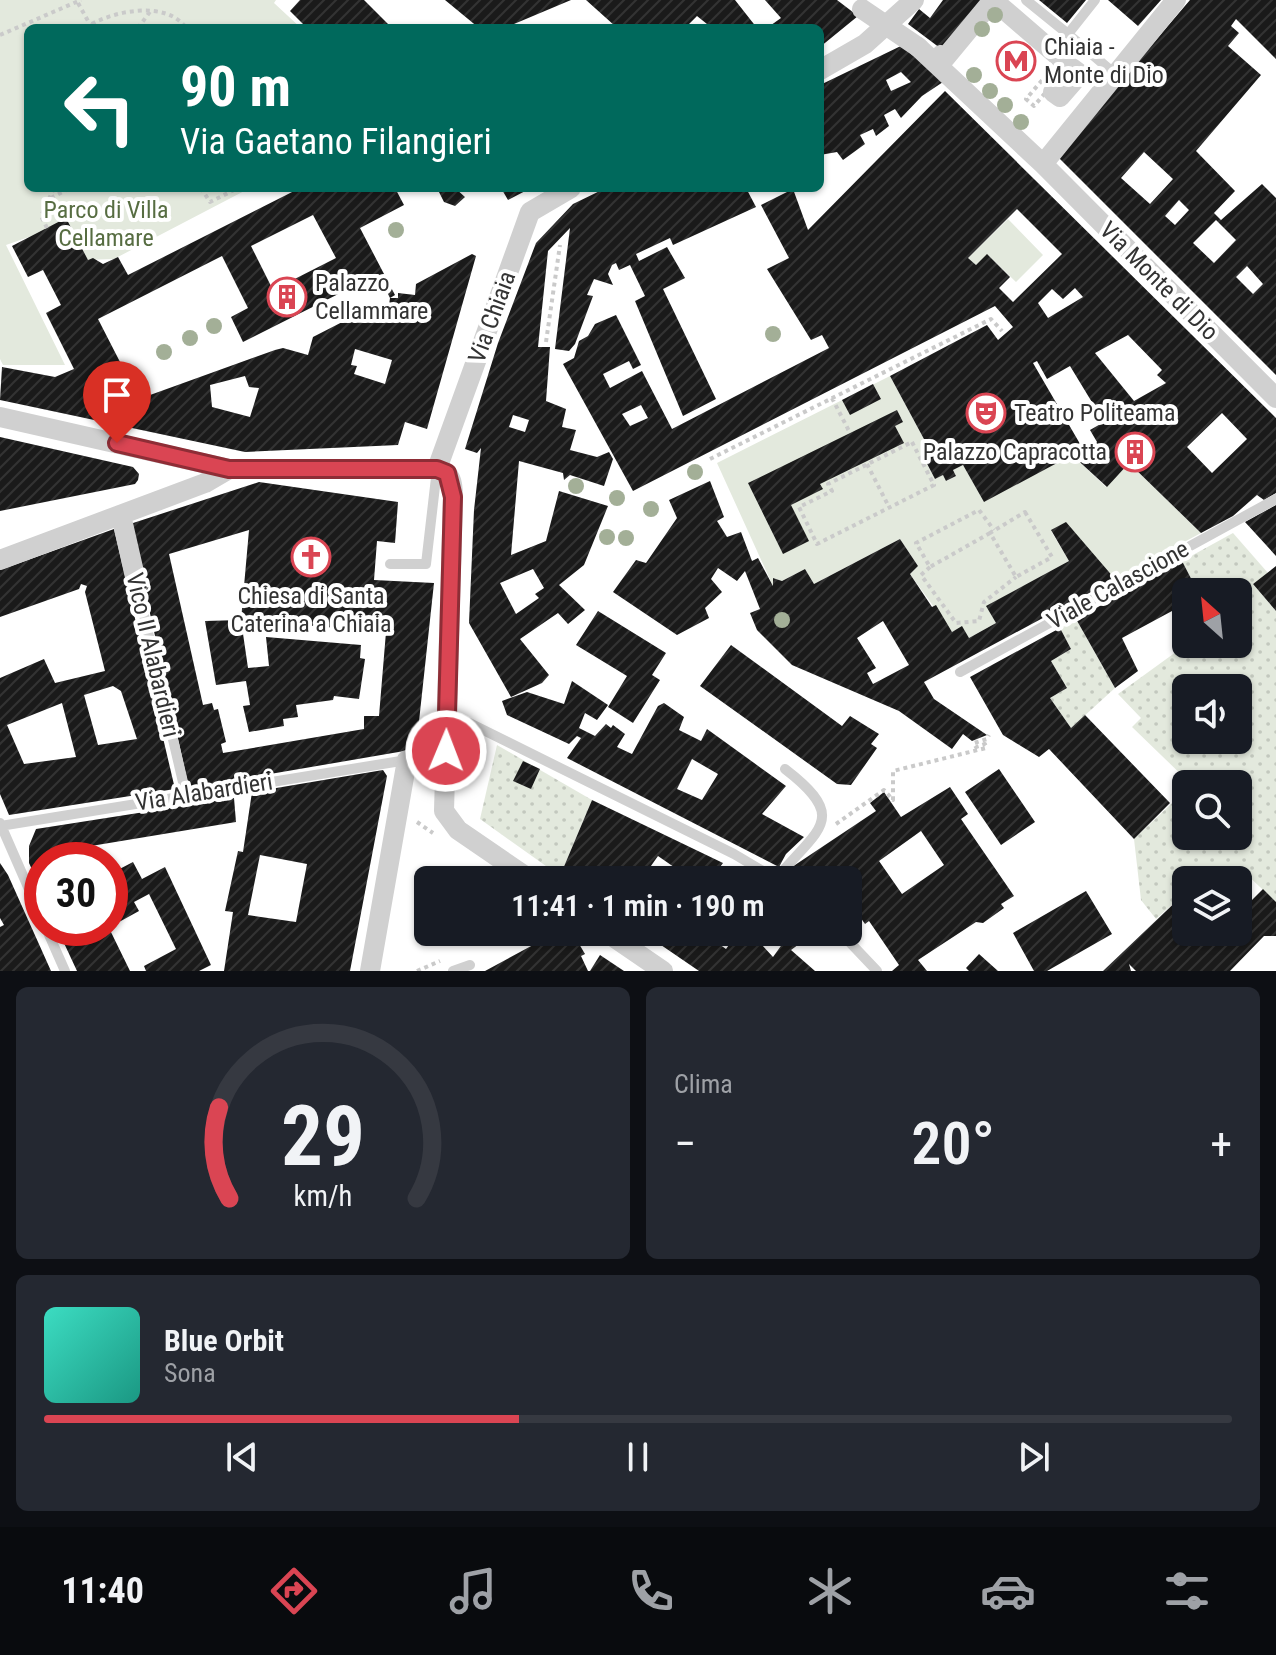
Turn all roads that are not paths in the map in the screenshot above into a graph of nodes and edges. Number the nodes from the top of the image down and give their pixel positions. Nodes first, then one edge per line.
1 (914, 0) edge
2 (1026, 0) edge
3 (1095, 0) edge
4 (1176, 0) edge
5 (856, 4) edge
6 (1068, 34) junction
7 (941, 55) dead end
8 (824, 68) edge
9 (1115, 74) junction
10 (1053, 92) dead end
11 (1043, 164) junction
12 (564, 192) edge
13 (1276, 398) edge
14 (0, 417) edge
15 (229, 469) junction
16 (437, 469) junction
17 (1276, 499) edge
18 (121, 515) junction
19 (0, 560) edge
20 (390, 564) dead end
21 (136, 581) joint
22 (960, 672) dead end
23 (447, 712) junction
24 (407, 760) joint
25 (785, 769) dead end
26 (186, 795) junction
27 (0, 825) edge
28 (511, 866) edge
29 (751, 866) edge
30 (788, 866) edge
31 (24, 879) edge
32 (54, 946) edge
33 (626, 946) edge
34 (853, 946) edge
35 (470, 965) dead end
36 (65, 971) edge
37 (370, 971) edge
38 (453, 971) edge
39 (663, 971) edge
40 (877, 971) edge

1 - 8 street
2 - 6 lane
3 - 6 lane
4 - 9 street
5 - 11 street, Via Monte di Dio, bridge
6 - 9 lane
7 - 10 street
9 - 11 street
11 - 13 street, Via Monte di Dio
12 - 16 street, Via Chiaia
14 - 15 street
15 - 16 street
15 - 18 street
16 - 20 lane
16 - 23 street
17 - 22 lane, Viale Calascione
18 - 19 street
18 - 21 street, Vico II Alabardieri
21 - 26 lane, Vico II Alabardieri
23 - 28 street
23 - 29 lane
24 - 26 lane, Via Alabardieri
24 - 37 street
25 - 30 lane
26 - 27 lane, Via Alabardieri
27 - 31 lane
32 - 36 lane
33 - 39 street
34 - 40 lane
35 - 38 lane

